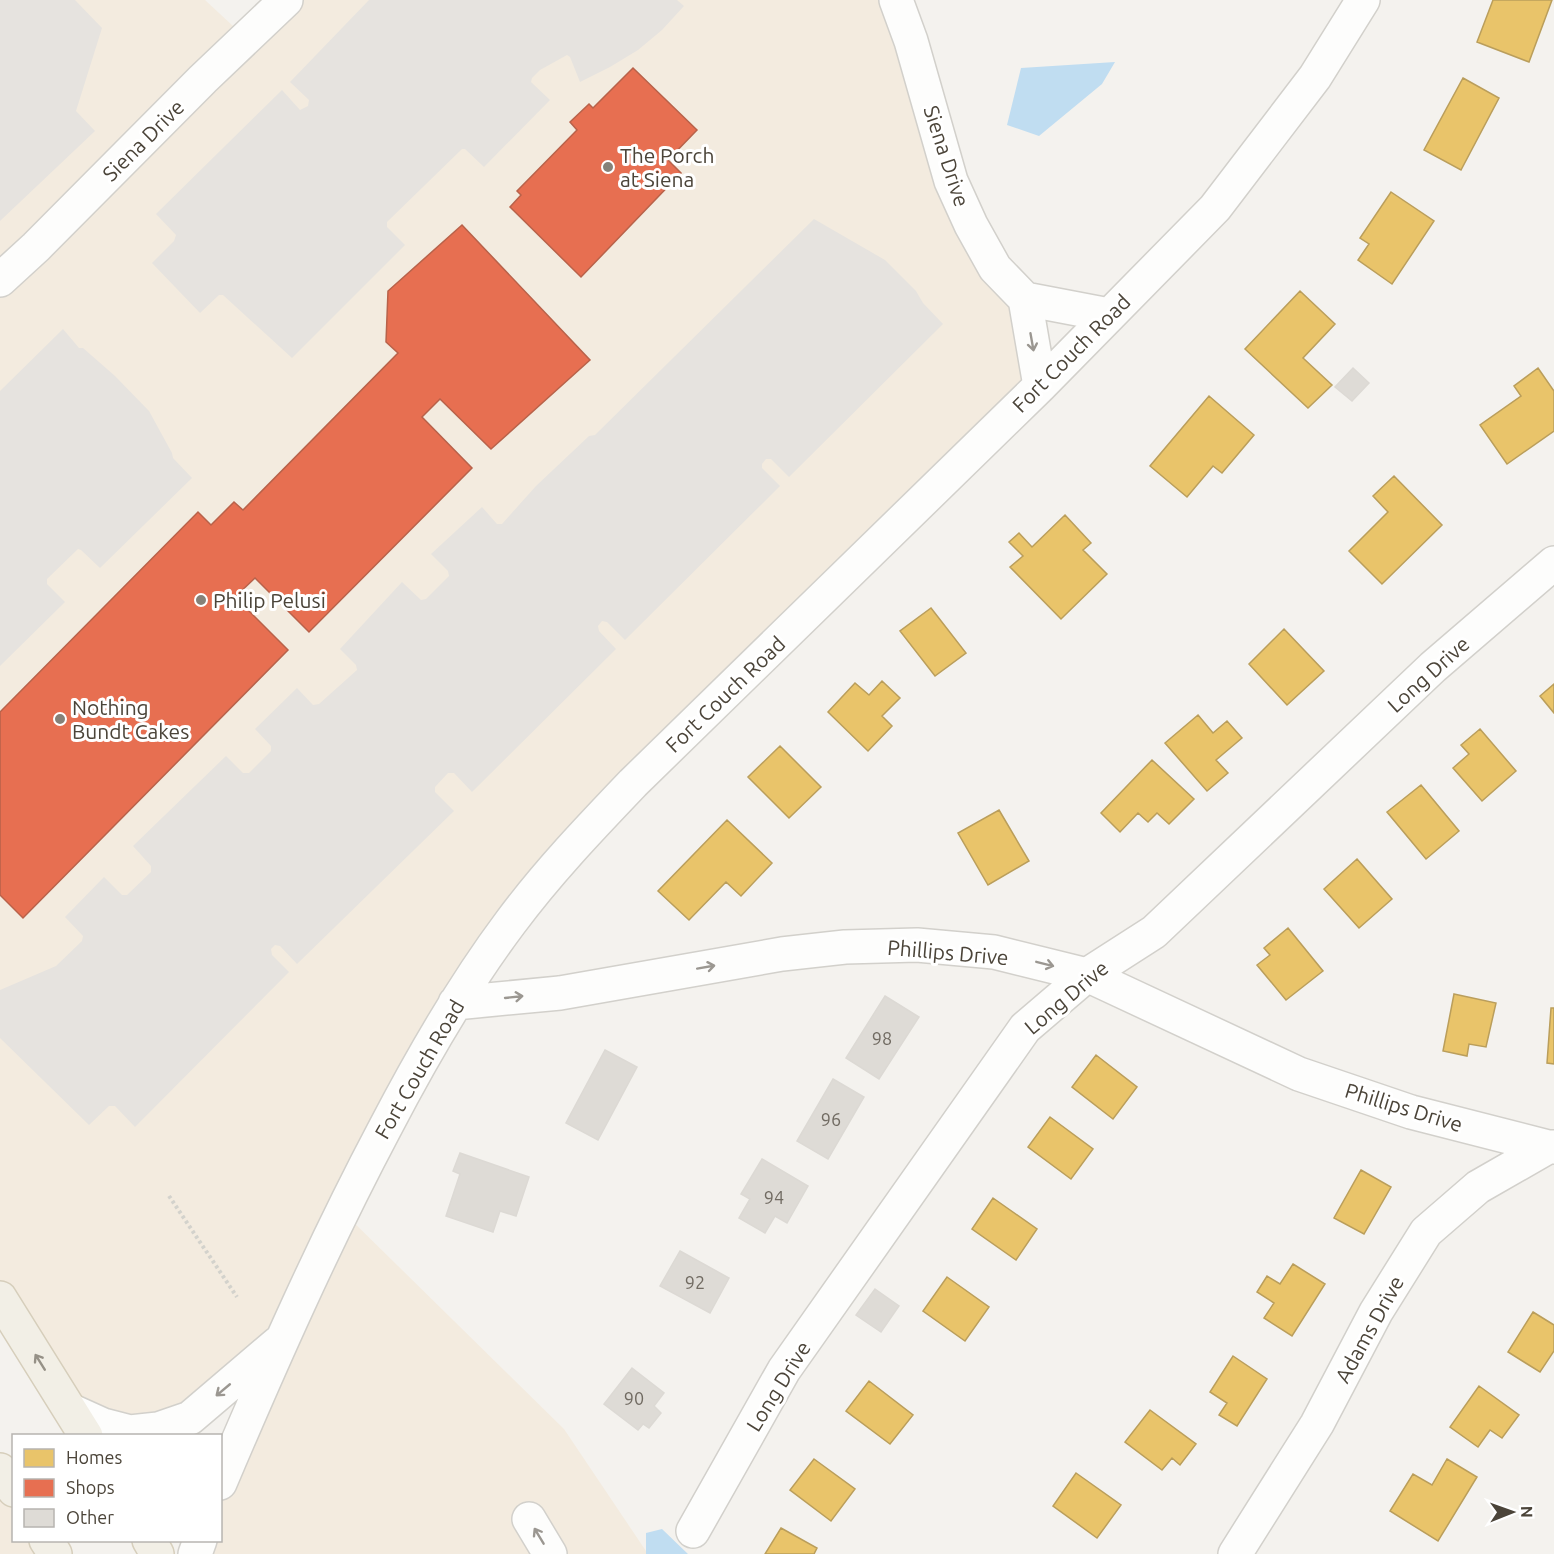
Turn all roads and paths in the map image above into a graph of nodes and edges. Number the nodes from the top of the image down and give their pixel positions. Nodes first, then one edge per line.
1 (285, 0) edge
2 (896, 0) edge
3 (1363, 0) edge
4 (0, 280) edge
5 (1024, 299) junction
6 (1109, 315) junction
7 (1040, 386) junction
8 (1554, 563) edge
9 (1087, 975) junction
10 (455, 1003) junction
11 (1551, 1147) edge
12 (169, 1196) dead end
13 (237, 1297) dead end
14 (0, 1298) edge
15 (284, 1338) junction
16 (79, 1423) edge
17 (0, 1470) edge
18 (222, 1478) edge
19 (12, 1487) edge
20 (529, 1519) dead end
21 (693, 1531) dead end
22 (550, 1554) edge
23 (1235, 1554) edge

1 - 4 street, Siena Drive
2 - 5 street, Siena Drive
3 - 6 street, Fort Couch Road
5 - 6 street
5 -> 7 street
6 - 7 street, Fort Couch Road
7 - 10 street, Fort Couch Road
8 - 9 street, Long Drive
10 -> 9 street, Phillips Drive
9 - 11 street, Phillips Drive
9 - 21 street, Long Drive
10 - 15 street, Fort Couch Road
11 - 23 street, Adams Drive
12 - 13 path
16 -> 14 main road
15 -> 16 street
15 - 18 street, Fort Couch Road
17 - 19 main road
22 -> 20 street

